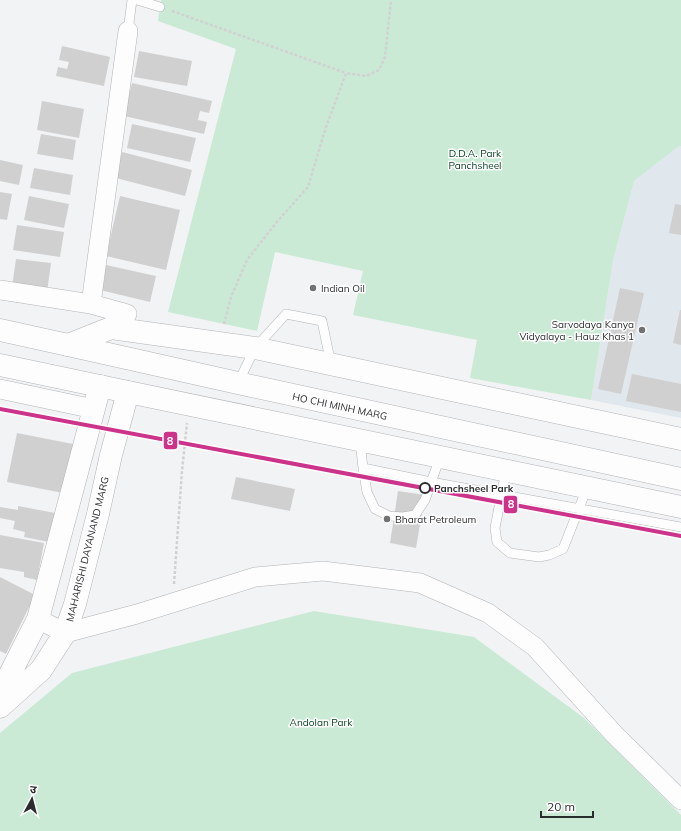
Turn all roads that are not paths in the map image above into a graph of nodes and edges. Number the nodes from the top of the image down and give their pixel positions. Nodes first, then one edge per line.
1 (132, 0) edge
2 (137, 0) edge
3 (160, 7) road end
4 (128, 31) joint
5 (0, 290) edge
6 (91, 304) junction
7 (127, 314) dead end
8 (0, 330) edge
9 (68, 344) junction
10 (255, 348) junction
11 (331, 364) junction
12 (0, 365) edge
13 (238, 383) junction
14 (100, 386) junction
15 (0, 389) edge
16 (128, 392) junction
17 (94, 409) junction
18 (681, 439) edge
19 (360, 441) junction
20 (84, 447) junction
21 (111, 455) junction
22 (440, 457) junction
23 (362, 468) junction
24 (506, 471) junction
25 (681, 479) edge
26 (431, 482) junction
27 (587, 488) junction
28 (501, 494) junction
29 (68, 506) junction
30 (681, 507) edge
31 (579, 508) junction
32 (98, 514) junction
33 (681, 527) edge
34 (38, 620) junction
35 (65, 633) junction
36 (0, 683) edge
37 (0, 707) edge
38 (681, 800) edge

1 - 4 lane
2 - 3 lane
4 - 6 street
5 - 6 street
6 - 7 street
8 - 9 main road, HO CHI MINH MARG
9 - 10 main road
9 - 13 main road, HO CHI MINH MARG
10 - 11 main road
10 - 11 lane
10 - 13 lane
11 - 18 main road
12 - 14 main road
13 - 25 main road, HO CHI MINH MARG
14 - 16 main road
14 - 17 main road
15 - 17 street
16 - 19 main road
16 - 21 main road, MAHARISHI DAYANAND MARG
17 - 20 main road
19 - 22 main road
19 - 23 lane
20 - 21 main road
20 - 29 main road
21 - 32 main road, MAHARISHI DAYANAND MARG
22 - 24 main road
22 - 26 lane
23 - 26 lane
23 - 26 lane
24 - 27 main road
24 - 28 lane
26 - 28 lane
27 - 30 main road
27 - 31 lane
28 - 31 lane
28 - 31 lane
29 - 32 main road
29 - 34 main road
31 - 33 lane
32 - 35 main road, MAHARISHI DAYANAND MARG
34 - 35 street
34 - 36 main road
35 - 37 main road, MAHARISHI DAYANAND MARG
35 - 38 street

